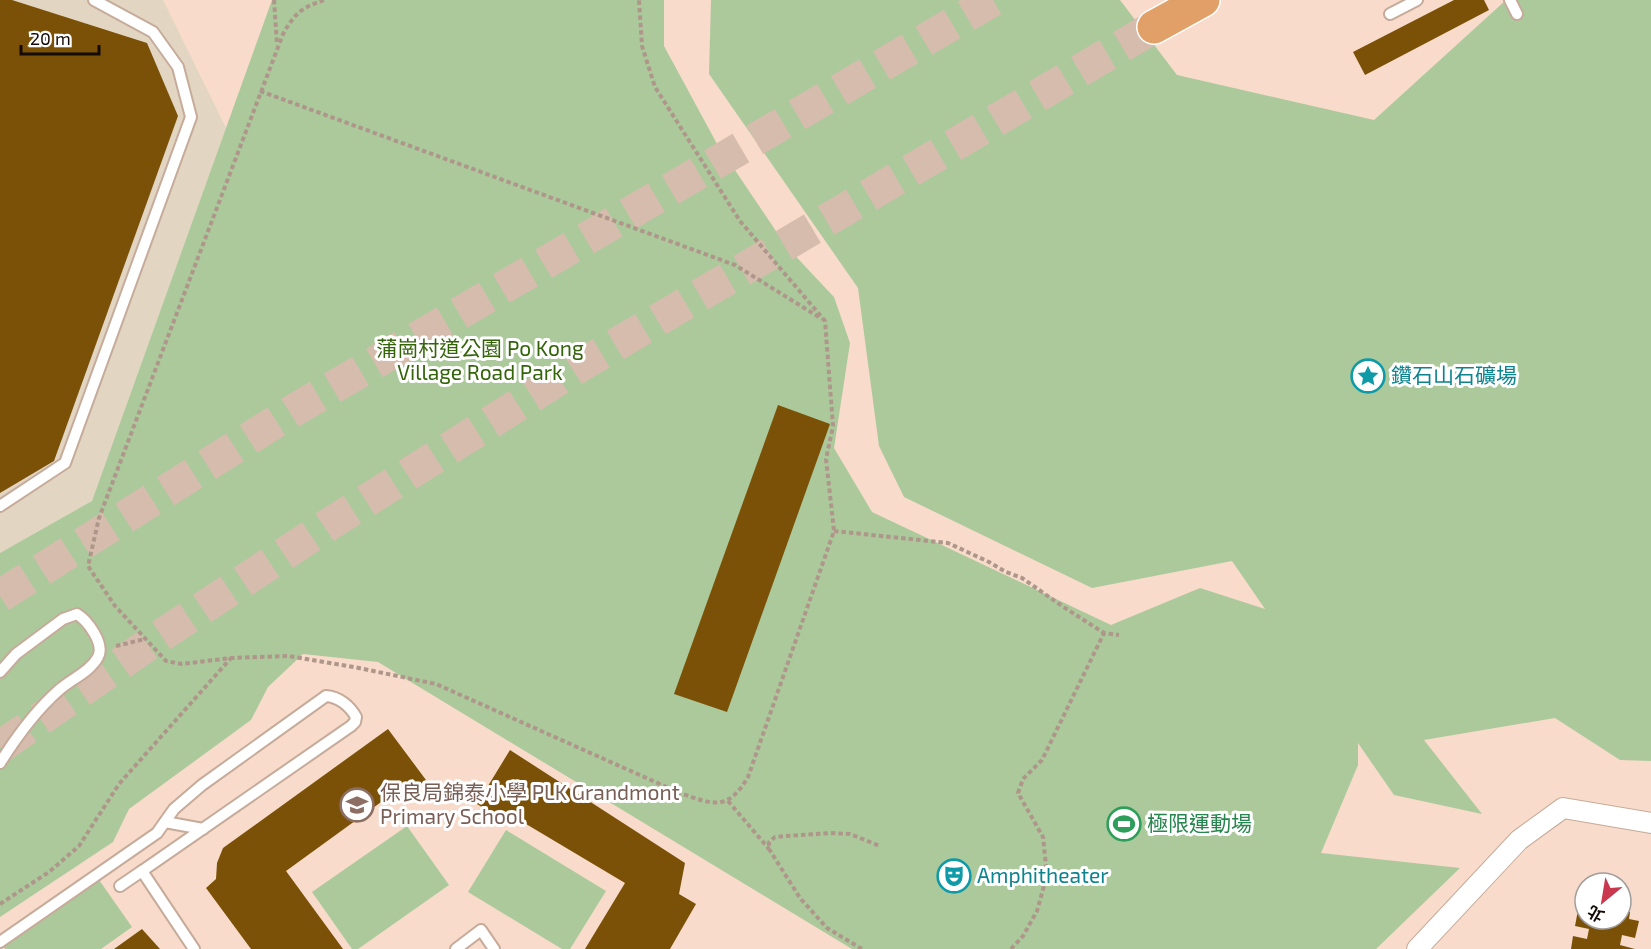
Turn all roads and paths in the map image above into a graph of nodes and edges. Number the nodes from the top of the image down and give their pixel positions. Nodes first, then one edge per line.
1 (94, 0) edge
2 (274, 0) edge
3 (324, 0) edge
4 (639, 0) edge
5 (1203, 0) edge
6 (1417, 0) edge
7 (1510, 0) edge
8 (1390, 14) dead end
9 (1517, 14) dead end
10 (1154, 27) tunnel mouth
11 (277, 49) junction
12 (260, 91) junction
13 (825, 321) junction
14 (0, 506) edge
15 (834, 531) junction
16 (1104, 633) junction
17 (1119, 635) dead end
18 (145, 639) junction
19 (100, 650) junction
20 (231, 658) junction
21 (0, 672) edge
22 (0, 763) edge
23 (728, 801) junction
24 (165, 822) junction
25 (1651, 823) edge
26 (202, 829) junction
27 (880, 846) dead end
28 (769, 849) junction
29 (142, 871) junction
30 (120, 886) dead end
31 (0, 904) edge
32 (0, 942) edge
33 (194, 949) edge
34 (456, 949) edge
35 (494, 949) edge
36 (862, 949) edge
37 (1011, 949) edge
38 (1417, 949) edge

1 - 14 lane
2 - 11 path
3 - 11 path
4 - 13 path
5 - 10 highway
6 - 8 lane
7 - 9 lane
11 - 12 path
12 - 13 path
12 - 18 path
13 - 15 path
15 - 16 path
15 - 23 path
16 - 17 path
16 - 37 path
18 - 19 path
18 - 20 path
19 - 21 lane
19 - 22 lane
20 - 23 path
20 - 31 path
23 - 28 path
24 - 26 lane
24 - 26 lane
24 - 32 lane
25 - 38 street
26 - 29 lane
27 - 28 path
28 - 36 path
29 - 30 lane
29 - 33 lane
34 - 35 lane

